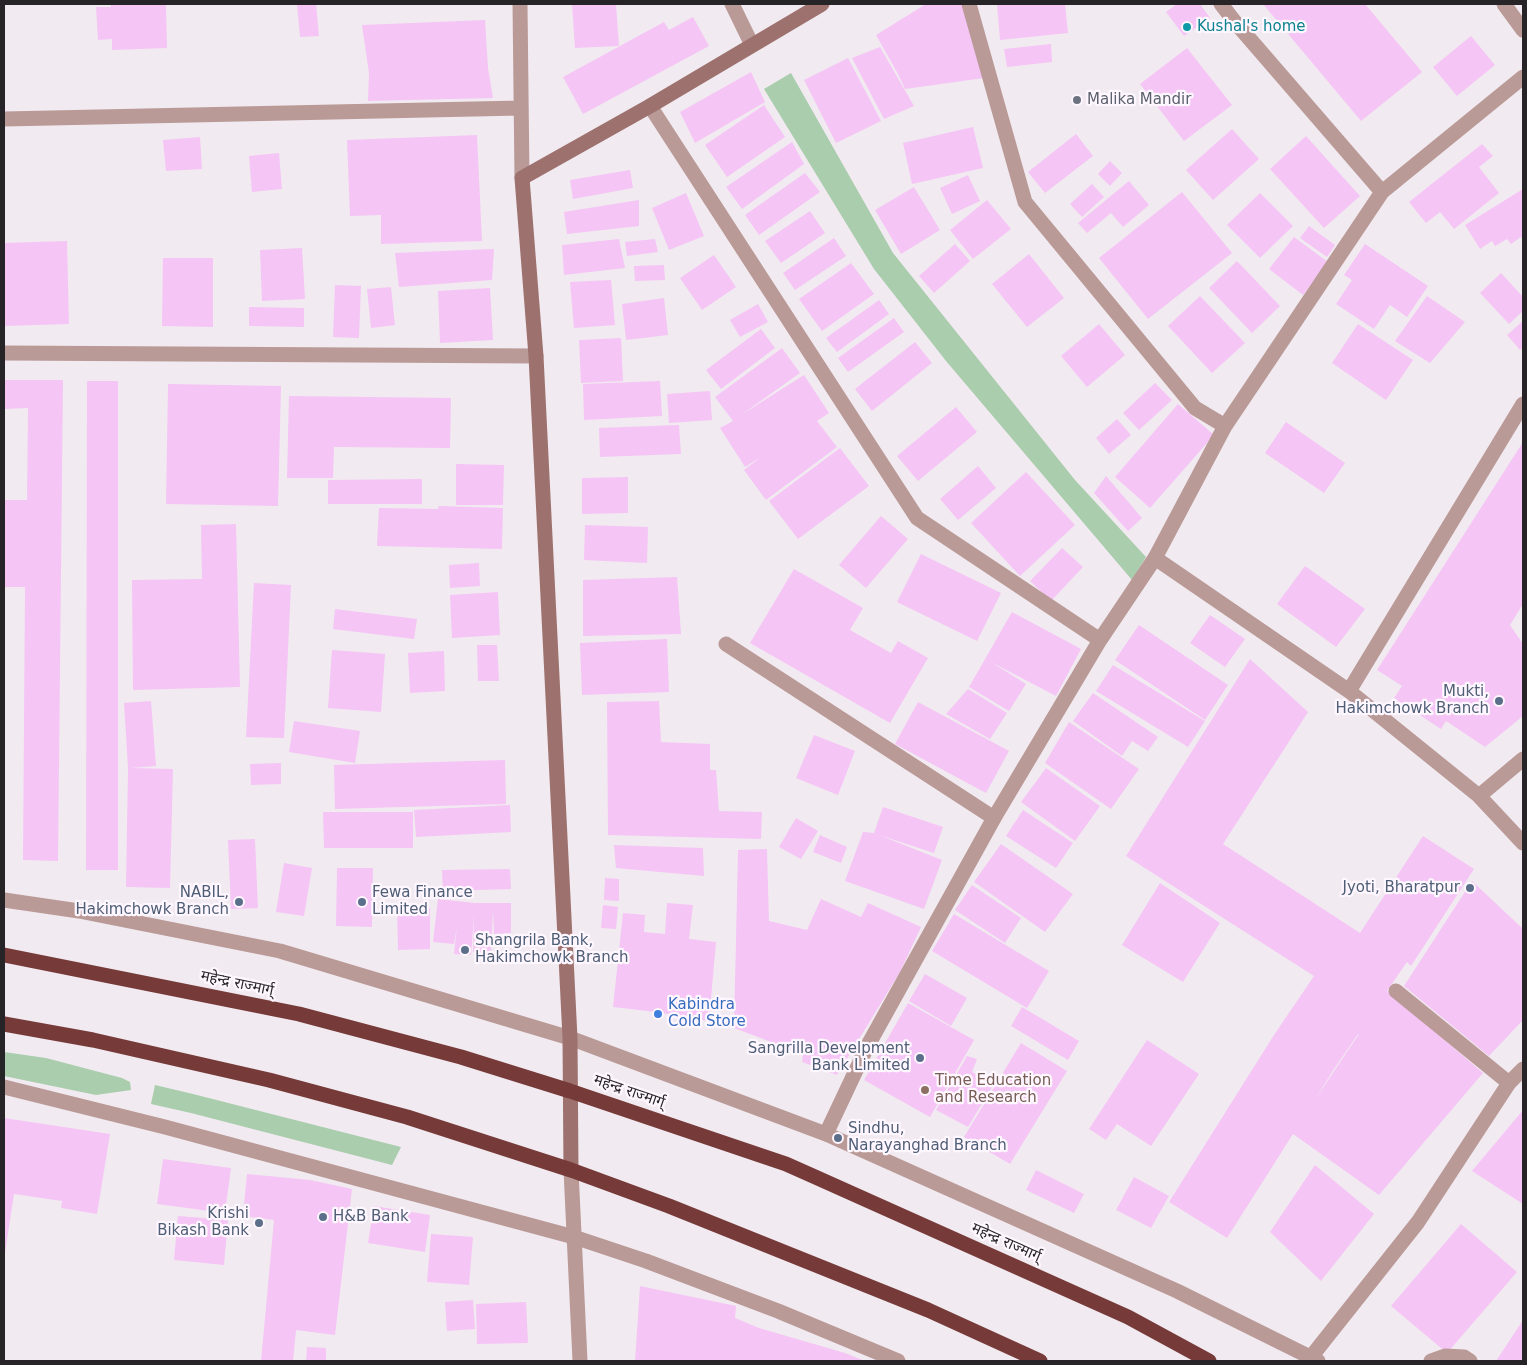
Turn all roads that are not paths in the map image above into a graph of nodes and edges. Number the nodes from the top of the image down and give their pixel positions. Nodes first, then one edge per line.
1 (520, 4) edge
2 (732, 4) edge
3 (822, 4) edge
4 (969, 4) edge
5 (1221, 4) edge
6 (1504, 4) edge
7 (1523, 30) edge
8 (752, 45) junction
9 (1523, 77) edge
10 (650, 106) junction
11 (521, 108) junction
12 (4, 119) edge
13 (522, 178) junction
14 (1382, 192) junction
15 (4, 353) edge
16 (536, 356) junction
17 (1523, 404) edge
18 (1225, 426) junction
19 (1155, 558) junction
20 (1100, 640) junction
21 (726, 644) dead end
22 (1349, 691) junction
23 (1523, 759) edge
24 (1479, 796) junction
25 (994, 818) junction
26 (1523, 843) edge
27 (4, 900) edge
28 (4, 955) edge
29 (1396, 991) dead end
30 (4, 1024) edge
31 (570, 1038) junction
32 (1523, 1069) edge
33 (1508, 1083) junction
34 (4, 1087) edge
35 (570, 1090) junction
36 (826, 1134) junction
37 (571, 1170) junction
38 (574, 1237) junction
39 (1315, 1359) edge
40 (580, 1361) edge
41 (898, 1361) edge
42 (1040, 1361) edge
43 (1209, 1361) edge
44 (1431, 1361) edge
45 (1470, 1361) edge

1 - 11 street
2 - 8 street
3 - 8 main road
4 - 18 street
5 - 14 street
6 - 7 street
8 - 10 main road
9 - 14 street
10 - 13 main road
10 - 20 street
11 - 12 street
11 - 13 street
13 - 16 main road
14 - 18 street
15 - 16 street
16 - 31 main road
17 - 22 street
18 - 19 street
19 - 20 street
19 - 22 street
20 - 25 street
21 - 25 street
22 - 24 street
23 - 24 street
24 - 26 street
25 - 36 street
27 - 31 street
28 - 35 highway, महेन्द्र राज्मार्ग्
29 - 33 street
30 - 37 highway
31 - 35 main road
31 - 36 street
32 - 33 street
33 - 39 street
34 - 38 street
35 - 37 main road
35 - 43 highway, महेन्द्र राज्मार्ग्
36 - 39 street
37 - 38 street
37 - 42 highway
38 - 40 street
38 - 41 street
44 - 45 street

